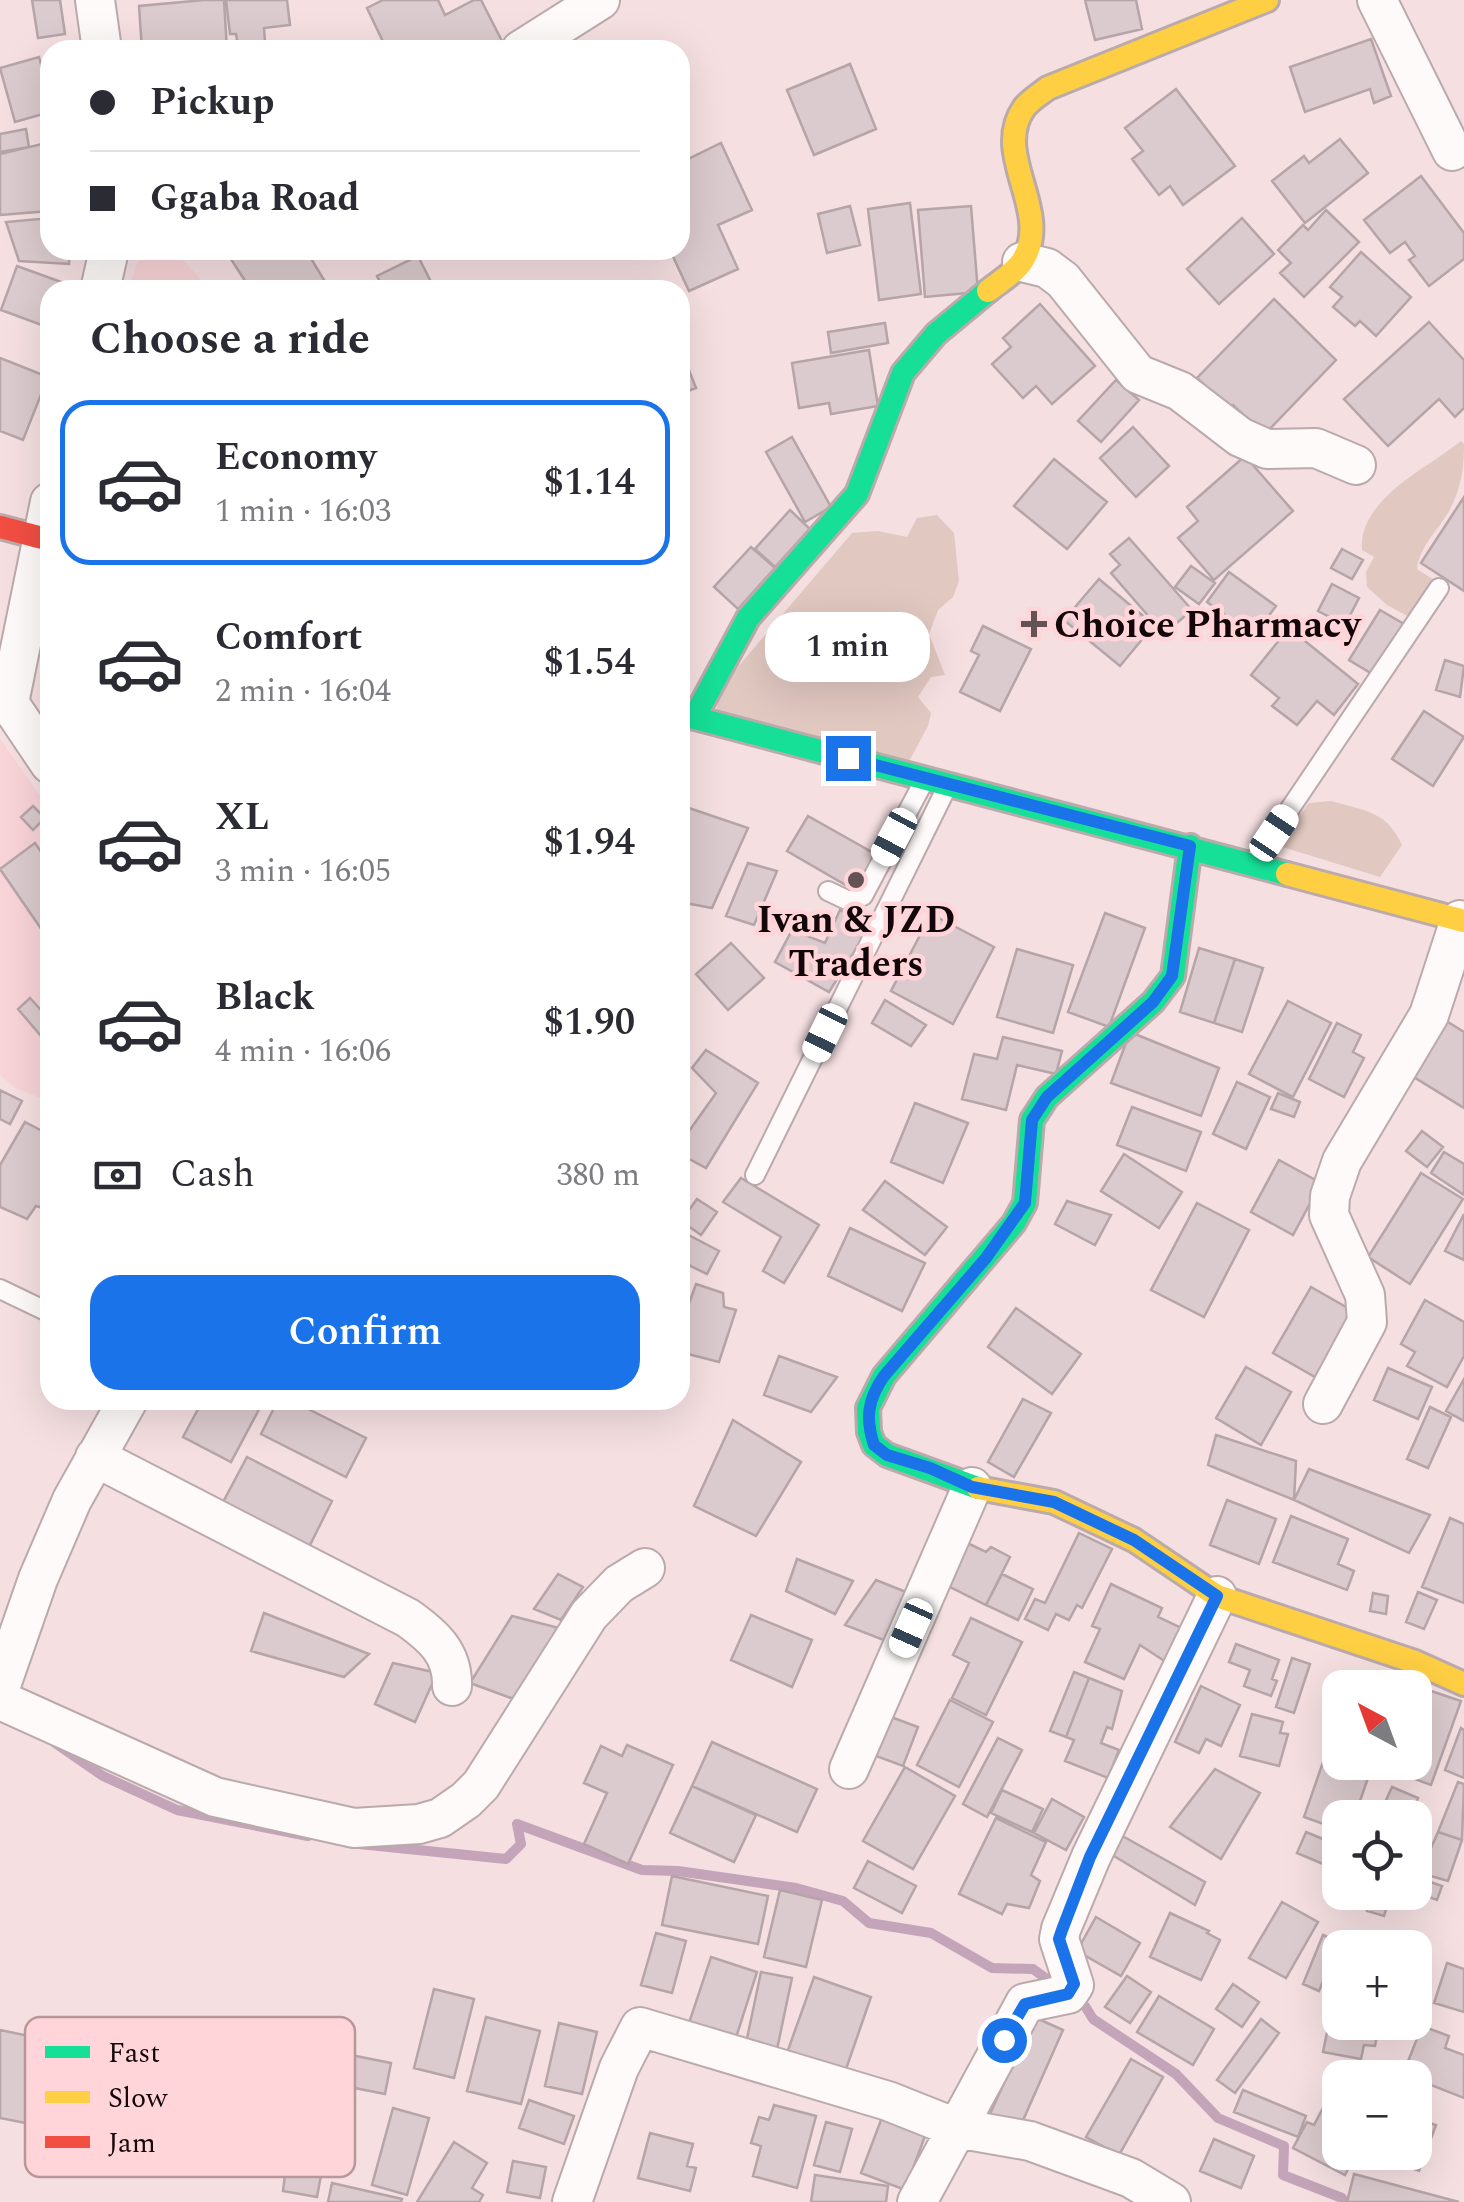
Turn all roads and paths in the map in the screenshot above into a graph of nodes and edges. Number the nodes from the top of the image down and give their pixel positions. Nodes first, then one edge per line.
1 (95, 0) edge
2 (600, 0) edge
3 (1267, 0) edge
4 (1377, 0) edge
5 (101, 40) edge
6 (537, 40) edge
7 (1452, 151) dead end
8 (1028, 245) junction
9 (1356, 465) dead end
10 (0, 527) edge
11 (40, 527) edge
12 (1439, 588) dead end
13 (38, 622) edge
14 (4, 708) edge
15 (690, 711) edge
16 (690, 717) edge
17 (40, 752) edge
18 (937, 781) junction
19 (1190, 846) junction
20 (1253, 864) junction
21 (828, 891) dead end
22 (1462, 920) edge
23 (755, 1175) dead end
24 (0, 1289) edge
25 (40, 1308) edge
26 (1323, 1404) dead end
27 (122, 1410) edge
28 (95, 1457) junction
29 (972, 1487) junction
30 (645, 1568) dead end
31 (1217, 1596) junction
32 (1464, 1684) edge
33 (452, 1686) dead end
34 (0, 1688) edge
35 (0, 1700) edge
36 (849, 1769) dead end
37 (956, 2128) junction
38 (572, 2202) edge
39 (918, 2202) edge
40 (1171, 2202) edge

1 - 5 street
2 - 6 street
3 - 8 street
4 - 7 street
8 - 9 street
8 - 15 street
10 - 11 street
12 - 20 lane
13 - 14 street
14 - 17 street
16 - 18 street
18 - 19 street
18 - 21 lane
18 - 23 lane
19 - 20 street
19 - 29 street
20 - 22 street
22 - 26 street
24 - 25 lane
27 - 28 street
28 - 33 street
28 - 34 street
29 - 31 street
29 - 36 street
30 - 35 street
31 - 32 street
31 - 37 street
37 - 38 street
37 - 39 street
37 - 40 street

